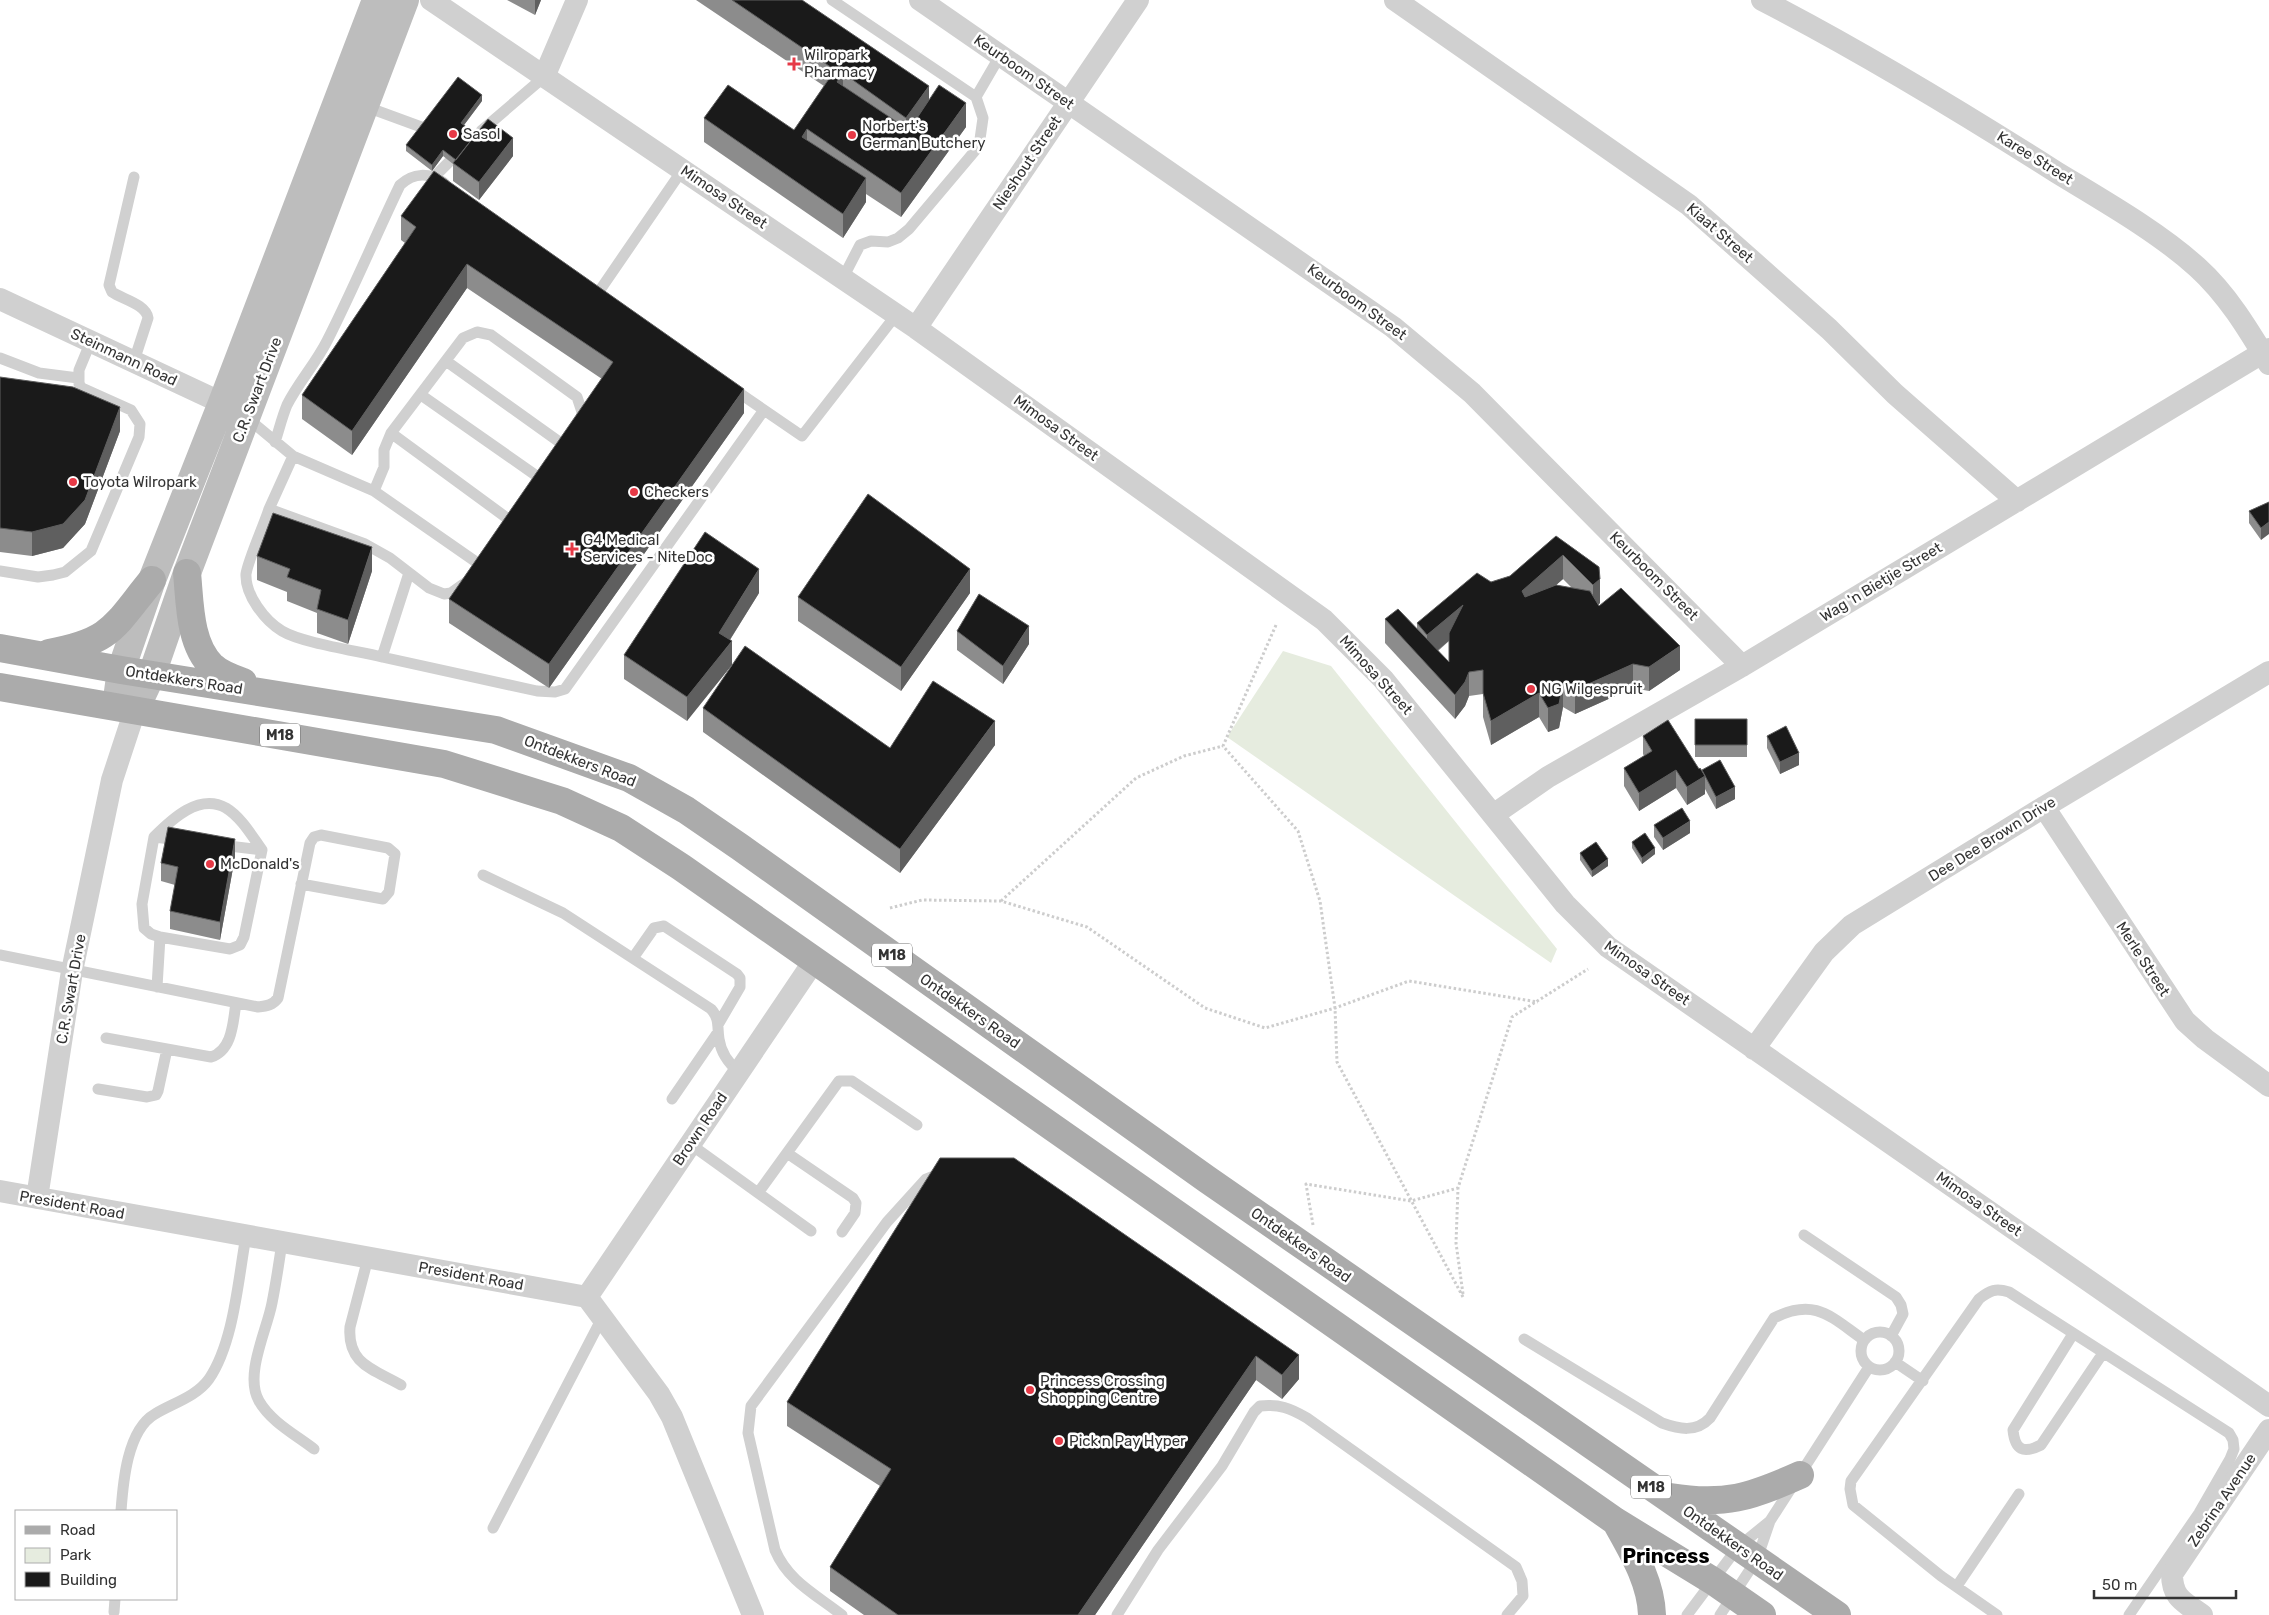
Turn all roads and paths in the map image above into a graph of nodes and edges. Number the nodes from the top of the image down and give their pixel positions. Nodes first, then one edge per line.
1 (376, 0) edge
2 (405, 0) edge
3 (431, 0) edge
4 (577, 0) edge
5 (832, 0) edge
6 (920, 0) edge
7 (1138, 0) edge
8 (1395, 0) edge
9 (1762, 0) edge
10 (1001, 54) junction
11 (544, 77) junction
12 (976, 97) junction
13 (1068, 103) junction
14 (364, 106) junction
15 (424, 128) edge
16 (472, 138) edge
17 (450, 161) edge
18 (683, 170) junction
19 (434, 176) junction
20 (134, 177) dead end
21 (450, 188) edge
22 (843, 278) junction
23 (598, 293) edge
24 (0, 299) edge
25 (896, 315) junction
26 (916, 328) junction
27 (91, 341) junction
28 (2267, 355) edge
29 (0, 358) edge
30 (134, 361) junction
31 (446, 361) junction
32 (78, 378) junction
33 (724, 382) edge
34 (420, 395) junction
35 (222, 403) junction
36 (764, 410) junction
37 (246, 418) junction
38 (391, 433) junction
39 (275, 442) junction
40 (293, 456) junction
41 (541, 479) edge
42 (374, 491) junction
43 (2017, 501) junction
44 (269, 509) junction
45 (511, 521) edge
46 (0, 571) edge
47 (187, 573) junction
48 (409, 573) junction
49 (152, 580) junction
50 (1276, 625) dead end
51 (0, 648) edge
52 (40, 655) junction
53 (382, 657) junction
54 (1742, 666) junction
55 (121, 670) junction
56 (2269, 672) edge
57 (152, 674) junction
58 (0, 687) edge
59 (277, 694) junction
60 (126, 708) junction
61 (1223, 746) junction
62 (2044, 807) junction
63 (1493, 815) junction
64 (154, 837) junction
65 (262, 850) junction
66 (483, 875) dead end
67 (301, 884) junction
68 (1001, 901) junction
69 (890, 908) dead end
70 (160, 937) junction
71 (0, 955) edge
72 (633, 958) junction
73 (814, 961) junction
74 (1588, 969) dead end
75 (72, 971) junction
76 (157, 987) junction
77 (1538, 1002) junction
78 (236, 1003) junction
79 (1335, 1008) junction
80 (718, 1028) junction
81 (106, 1038) dead end
82 (167, 1049) junction
83 (1754, 1049) junction
84 (739, 1072) junction
85 (2269, 1086) edge
86 (98, 1089) dead end
87 (672, 1099) dead end
88 (916, 1125) dead end
89 (690, 1144) junction
90 (787, 1153) junction
91 (956, 1173) edge
92 (1458, 1188) junction
93 (0, 1191) edge
94 (758, 1193) junction
95 (37, 1198) junction
96 (1410, 1201) junction
97 (811, 1231) dead end
98 (842, 1232) dead end
99 (1804, 1235) dead end
100 (246, 1236) junction
101 (282, 1242) junction
102 (1319, 1257) junction
103 (368, 1258) junction
104 (587, 1297) junction
105 (602, 1318) junction
106 (2073, 1334) junction
107 (1891, 1336) junction
108 (1524, 1339) dead end
109 (1864, 1340) junction
110 (2103, 1353) junction
111 (1895, 1362) junction
112 (1869, 1367) junction
113 (1923, 1380) junction
114 (400, 1385) dead end
115 (2269, 1406) edge
116 (2269, 1430) edge
117 (314, 1449) dead end
118 (1800, 1475) junction
119 (2019, 1494) dead end
120 (1666, 1497) junction
121 (121, 1510) edge
122 (1616, 1521) junction
123 (1770, 1522) junction
124 (493, 1528) dead end
125 (1747, 1553) junction
126 (1956, 1586) junction
127 (1722, 1597) edge
128 (115, 1600) edge
129 (114, 1612) dead end
130 (753, 1615) edge
131 (842, 1615) edge
132 (1117, 1615) edge
133 (1507, 1615) edge
134 (1652, 1615) edge
135 (1687, 1615) edge
136 (1762, 1615) edge
137 (1837, 1615) edge
138 (1997, 1615) edge
139 (2129, 1615) edge
140 (2202, 1615) edge

1 - 35 main road, C.R. Swart Drive
2 - 14 main road, C.R. Swart Drive
3 - 11 street, Mimosa Street
4 - 11 street
5 - 12 lane
6 - 10 street, Keurboom Street
7 - 13 street, Nieshout Street
8 - 43 street, Kiaat Street
9 - 28 street, Karee Street
10 - 12 lane
10 - 13 street, Keurboom Street
11 - 16 lane
11 - 18 street, Mimosa Street
12 - 22 lane
13 - 26 street, Nieshout Street
13 - 54 street, Keurboom Street
14 - 15 lane
14 - 37 main road, C.R. Swart Drive
17 - 19 lane
18 - 22 street, Mimosa Street
18 - 23 lane
19 - 21 lane
19 - 39 lane
20 - 30 lane
22 - 25 street, Mimosa Street
24 - 27 street, Steinmann Road
25 - 26 street, Mimosa Street
25 - 36 lane
26 - 63 street, Mimosa Street
27 - 30 street, Steinmann Road
27 - 32 lane
28 - 43 street, Wag 'n Bietjie Street
29 - 32 lane
30 - 35 street, Steinmann Road
31 - 31 lane
31 - 34 lane
32 - 46 lane
33 - 36 lane
34 - 38 lane
34 - 41 lane
35 - 37 street, Steinmann Road
35 - 49 main road, C.R. Swart Drive
36 - 53 lane
37 - 39 lane
37 - 47 main road, C.R. Swart Drive
38 - 42 lane
38 - 45 lane
39 - 40 lane
40 - 42 lane
40 - 44 lane
42 - 48 lane
43 - 54 street, Wag 'n Bietjie Street
44 - 48 lane
44 - 53 lane
47 - 57 main road, C.R. Swart Drive
47 - 59 main road
48 - 53 lane
49 - 52 main road
49 - 55 main road, C.R. Swart Drive
50 - 61 path
51 - 52 main road, Ontdekkers Road / M18
52 - 55 main road, Ontdekkers Road / M18
54 - 63 street, Wag 'n Bietjie Street
55 - 57 main road, Ontdekkers Road / M18
55 - 60 main road, C.R. Swart Drive
56 - 62 street, Dee Dee Brown Drive
57 - 59 main road, Ontdekkers Road / M18
57 - 60 main road, C.R. Swart Drive
58 - 60 main road, M18
59 - 102 main road, Ontdekkers Road / M18
60 - 73 main road, M18
60 - 75 street, C.R. Swart Drive
61 - 68 path
61 - 79 path
62 - 83 street, Dee Dee Brown Drive
62 - 85 street, Merle Street
63 - 83 street, Mimosa Street
64 - 65 lane
64 - 65 lane
64 - 70 lane
65 - 70 lane
66 - 72 lane
67 - 67 lane
67 - 78 lane
68 - 69 path
68 - 79 path
70 - 76 lane
71 - 75 lane
72 - 80 lane
72 - 80 lane
73 - 84 street, Brown Road
73 - 122 main road, M18
74 - 77 path
75 - 76 lane
75 - 95 street, C.R. Swart Drive
76 - 78 lane
77 - 79 path
77 - 92 path
78 - 82 lane
79 - 96 path
80 - 84 lane
80 - 87 lane
81 - 82 lane
82 - 86 lane
83 - 115 street, Mimosa Street
84 - 89 street, Brown Road
88 - 90 lane
89 - 94 lane
89 - 104 street, Brown Road
90 - 94 lane
90 - 98 lane
91 - 131 lane
92 - 96 path
92 - 96 path
93 - 95 street, President Road
94 - 97 lane
95 - 100 street, President Road
96 - 102 path
99 - 107 lane
100 - 101 street, President Road
100 - 121 lane
101 - 103 street, President Road
101 - 117 lane
102 - 120 main road, Ontdekkers Road / M18
103 - 104 street, President Road
103 - 114 lane
104 - 105 street
105 - 124 lane
105 - 130 street
106 - 110 lane
106 - 110 lane
106 - 113 lane
107 - 109 lane
107 - 111 lane
108 - 109 lane
109 - 112 lane
110 - 139 lane
111 - 112 lane
111 - 113 lane
112 - 118 lane
113 - 126 lane
116 - 140 street, Zebrina Avenue
118 - 120 main road
118 - 123 lane
119 - 126 lane
120 - 125 main road, Ontdekkers Road / M18
122 - 127 main road, M18
122 - 134 main road
123 - 125 lane
123 - 125 lane
125 - 127 lane
125 - 127 lane
125 - 137 main road, Ontdekkers Road / M18
126 - 138 lane
127 - 135 lane
127 - 136 main road, M18
128 - 129 lane
132 - 133 lane

